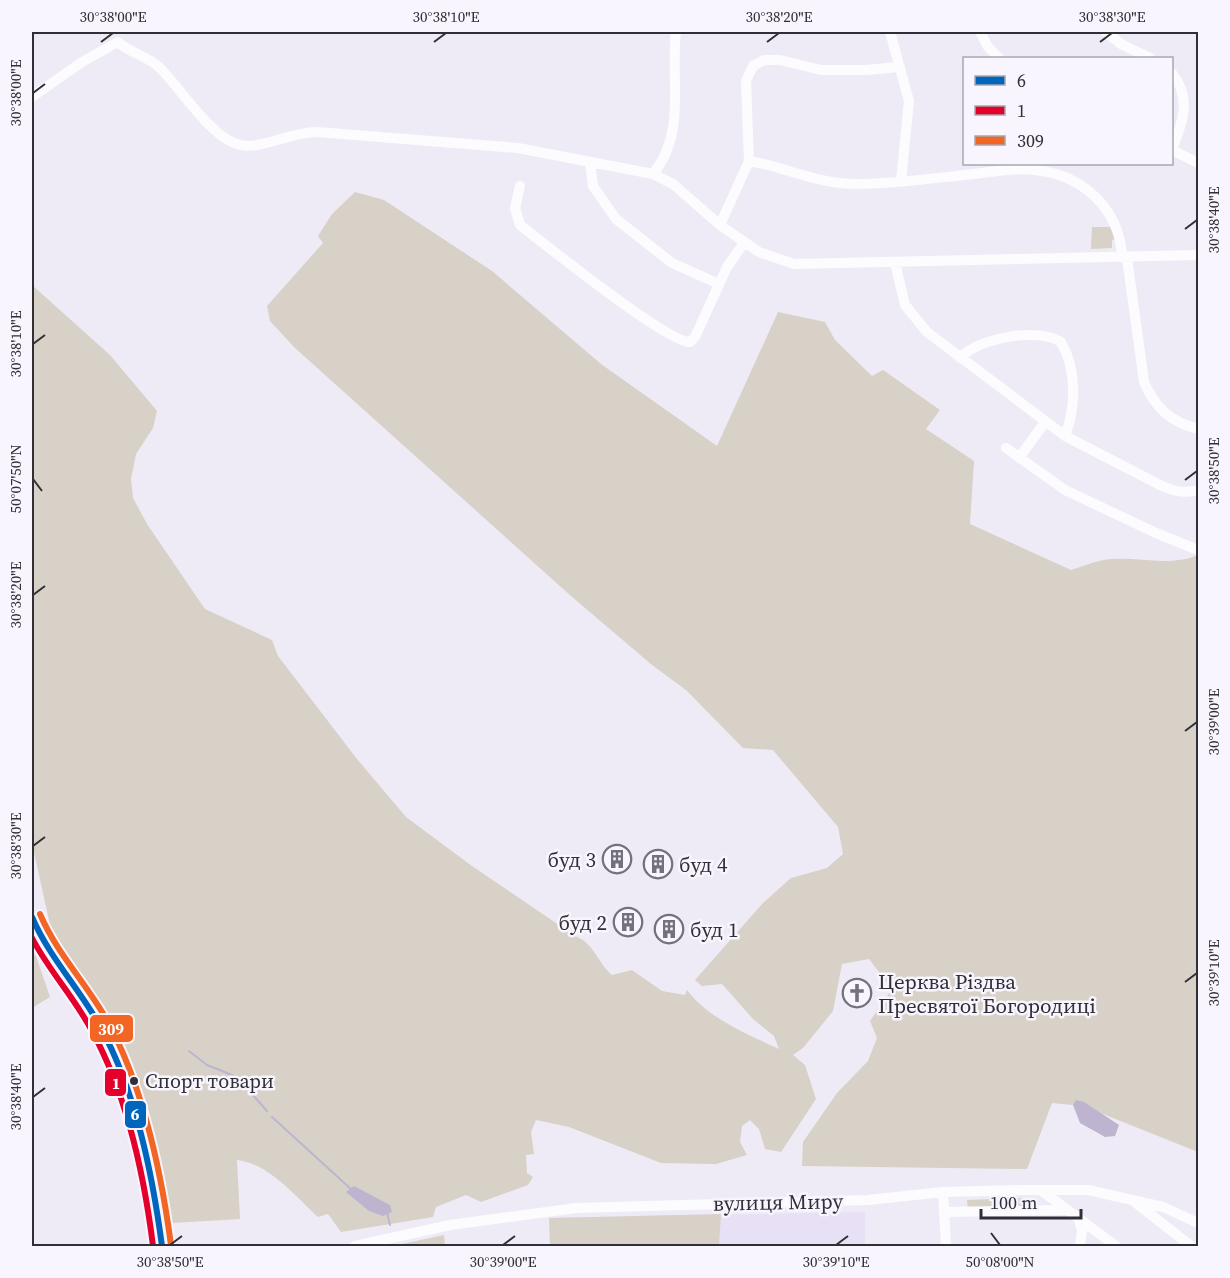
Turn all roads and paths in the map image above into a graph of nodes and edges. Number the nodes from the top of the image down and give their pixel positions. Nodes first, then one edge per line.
1 (676, 32) edge
2 (890, 32) edge
3 (980, 32) edge
4 (1106, 32) edge
5 (998, 57) edge
6 (1148, 57) edge
7 (898, 67) junction
8 (1173, 75) edge
9 (32, 97) edge
10 (1173, 147) edge
11 (1173, 150) edge
12 (749, 160) junction
13 (590, 162) junction
14 (1198, 163) edge
15 (653, 174) junction
16 (901, 181) junction
17 (520, 186) dead end
18 (720, 225) junction
19 (744, 243) junction
20 (1198, 255) edge
21 (1124, 257) junction
22 (895, 263) junction
23 (719, 284) junction
24 (960, 358) junction
25 (1045, 422) junction
26 (1198, 429) edge
27 (1065, 436) junction
28 (1006, 448) dead end
29 (1019, 458) junction
30 (1198, 490) edge
31 (1198, 550) edge
32 (32, 917) edge
33 (1042, 1191) junction
34 (943, 1192) junction
35 (1133, 1200) junction
36 (1064, 1210) junction
37 (944, 1212) junction
38 (1079, 1220) junction
39 (1198, 1223) edge
40 (162, 1246) edge
41 (355, 1246) edge
42 (946, 1246) edge
43 (1080, 1246) edge
44 (1116, 1246) edge
45 (1191, 1246) edge

1 - 15 street
2 - 7 street
3 - 5 street
4 - 6 street
7 - 12 street
7 - 16 street
8 - 10 street
9 - 13 street
11 - 14 street
12 - 16 street
12 - 18 street
13 - 15 street
13 - 23 street
15 - 18 street
16 - 21 street
17 - 23 street
18 - 19 street
19 - 22 street
19 - 23 street
20 - 21 street
21 - 22 street
21 - 26 street
22 - 24 street
24 - 25 street
24 - 27 street
25 - 27 street
25 - 29 street
27 - 30 street
28 - 29 street
29 - 31 street
32 - 40 main road
33 - 34 street, вулиця Миру
33 - 35 street, вулиця Миру
33 - 36 street
34 - 37 street
34 - 41 street, вулиця Миру
35 - 39 street, вулиця Миру
35 - 45 street
36 - 37 street
36 - 38 street
37 - 42 street
38 - 43 street
38 - 44 street

